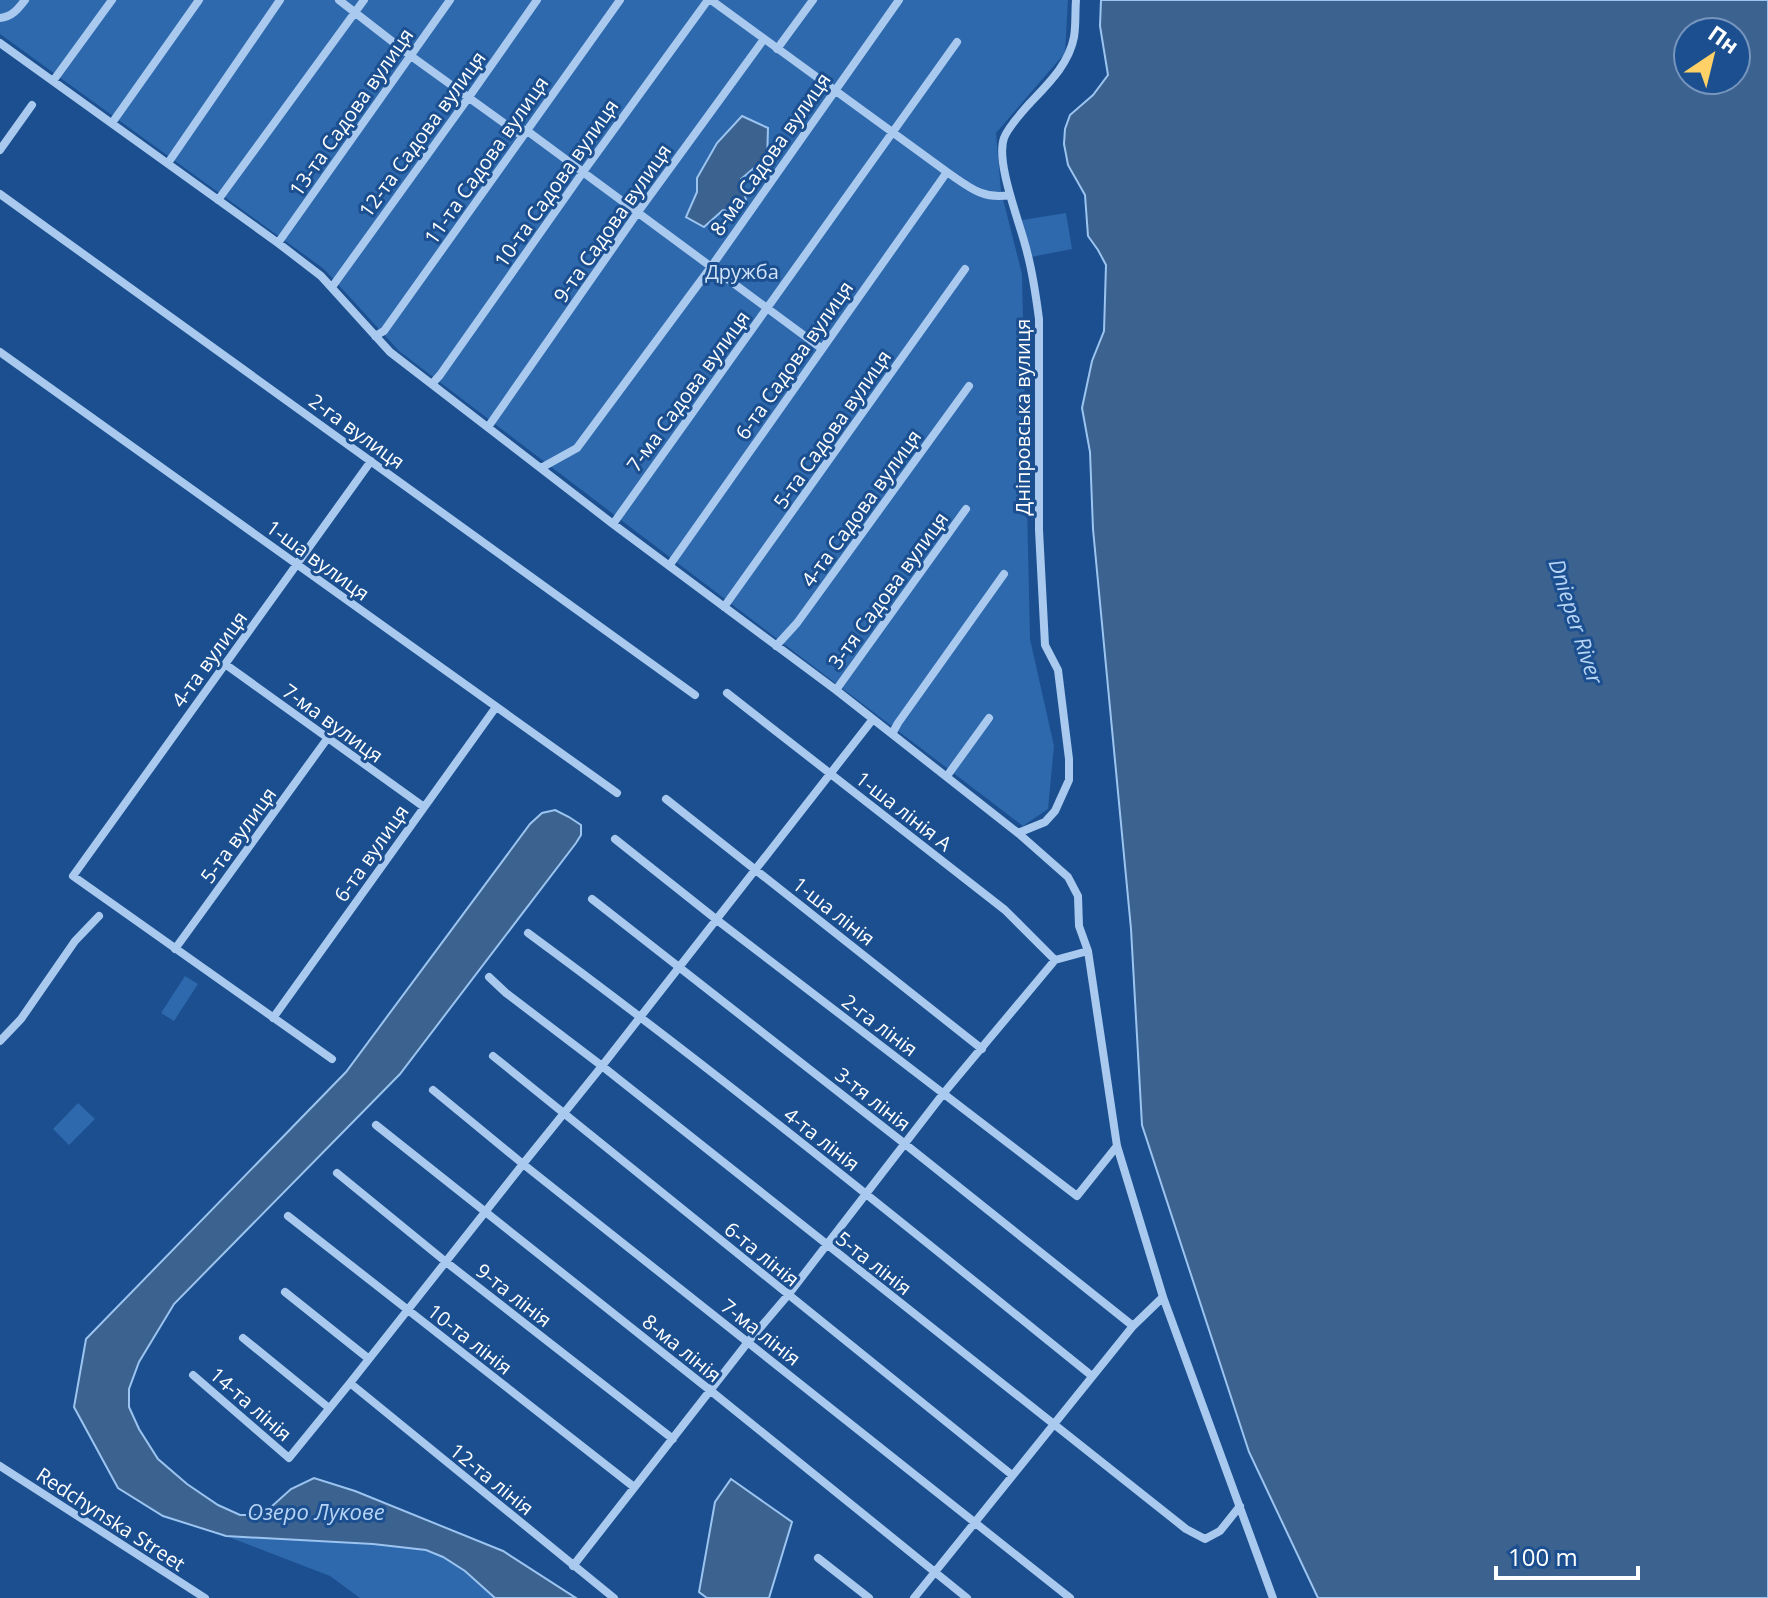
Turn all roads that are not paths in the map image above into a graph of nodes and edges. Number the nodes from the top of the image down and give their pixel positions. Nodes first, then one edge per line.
1 (25, 0) edge
2 (112, 0) edge
3 (199, 0) edge
4 (280, 0) edge
5 (339, 0) edge
6 (364, 0) edge
7 (450, 0) edge
8 (537, 0) edge
9 (620, 0) edge
10 (709, 0) edge
11 (813, 0) edge
12 (899, 0) edge
13 (1076, 0) edge
14 (356, 12) junction
15 (0, 18) edge
16 (764, 39) junction
17 (957, 42) dead end
18 (0, 43) edge
19 (777, 49) junction
20 (411, 56) junction
21 (53, 81) junction
22 (834, 91) junction
23 (469, 97) junction
24 (32, 105) dead end
25 (112, 123) junction
26 (891, 132) junction
27 (524, 133) junction
28 (0, 150) edge
29 (168, 163) junction
30 (583, 172) junction
31 (947, 172) junction
32 (0, 194) edge
33 (1010, 195) junction
34 (218, 200) junction
35 (638, 212) junction
36 (278, 243) junction
37 (711, 267) junction
38 (965, 269) dead end
39 (332, 287) junction
40 (767, 308) junction
41 (375, 336) junction
42 (821, 348) junction
43 (0, 352) edge
44 (432, 384) junction
45 (969, 386) dead end
46 (488, 427) junction
47 (371, 461) junction
48 (541, 468) junction
49 (966, 509) dead end
50 (613, 524) junction
51 (296, 564) junction
52 (669, 566) junction
53 (1004, 574) dead end
54 (724, 607) junction
55 (776, 646) junction
56 (225, 664) junction
57 (836, 690) junction
58 (727, 693) dead end
59 (695, 695) dead end
60 (496, 707) junction
61 (989, 718) dead end
62 (873, 719) junction
63 (892, 734) junction
64 (327, 739) junction
65 (831, 774) junction
66 (947, 776) junction
67 (617, 793) dead end
68 (666, 799) dead end
69 (424, 807) junction
70 (1018, 833) junction
71 (615, 839) dead end
72 (757, 870) junction
73 (592, 899) dead end
74 (99, 916) dead end
75 (717, 920) junction
76 (528, 933) dead end
77 (175, 949) junction
78 (1088, 951) junction
79 (1055, 960) junction
80 (680, 967) junction
81 (489, 977) dead end
82 (641, 1016) junction
83 (273, 1018) junction
84 (0, 1041) edge
85 (982, 1049) junction
86 (493, 1056) dead end
87 (332, 1059) dead end
88 (602, 1066) junction
89 (433, 1090) dead end
90 (943, 1094) junction
91 (563, 1114) junction
92 (376, 1125) dead end
93 (905, 1144) junction
94 (1117, 1146) junction
95 (523, 1164) junction
96 (337, 1173) dead end
97 (866, 1194) junction
98 (485, 1212) junction
99 (288, 1216) dead end
100 (827, 1246) junction
101 (446, 1262) junction
102 (285, 1292) dead end
103 (788, 1295) junction
104 (1163, 1297) junction
105 (408, 1311) junction
106 (1133, 1326) junction
107 (243, 1338) dead end
108 (748, 1342) junction
109 (369, 1359) junction
110 (193, 1375) dead end
111 (1092, 1376) junction
112 (350, 1383) junction
113 (711, 1391) junction
114 (329, 1408) junction
115 (1054, 1424) junction
116 (673, 1439) junction
117 (0, 1466) edge
118 (1012, 1475) junction
119 (634, 1487) junction
120 (1240, 1506) junction
121 (974, 1522) junction
122 (818, 1558) dead end
123 (573, 1566) junction
124 (934, 1573) junction
125 (205, 1598) edge
126 (614, 1598) edge
127 (869, 1598) edge
128 (914, 1598) edge
129 (967, 1598) edge
130 (1070, 1598) edge
131 (1273, 1598) edge

1 - 15 street
2 - 21 street
3 - 25 street
4 - 29 street
5 - 14 street
6 - 14 street
7 - 20 street, 13-та Садова вулиця
8 - 23 street, 12-та Садова вулиця
9 - 27 street, 11-та Садова вулиця
10 - 16 street
10 - 30 street, 10-та Садова вулиця
11 - 19 street
12 - 22 street, 8-ма Садова вулиця
13 - 33 street, Дніпровська вулиця
14 - 20 street
14 - 34 street
16 - 19 street
16 - 35 street, 9-та Садова вулиця
17 - 26 street, 7-ма Садова вулиця
18 - 21 street
19 - 22 street
20 - 23 street
20 - 36 street, 13-та Садова вулиця
21 - 25 street
22 - 26 street
22 - 37 street, 8-ма Садова вулиця
23 - 27 street
23 - 39 street, 12-та Садова вулиця
24 - 28 street
25 - 29 street
26 - 31 street
26 - 40 street, 7-ма Садова вулиця
27 - 30 street
27 - 41 street, 11-та Садова вулиця
29 - 34 street
30 - 35 street
30 - 44 street, 10-та Садова вулиця
31 - 33 street
31 - 42 street, 6-та Садова вулиця
32 - 47 street, 2-га вулиця
33 - 70 street, Дніпровська вулиця
34 - 36 street
35 - 37 street
35 - 46 street, 9-та Садова вулиця
36 - 39 street
37 - 40 street
37 - 48 street, 8-ма Садова вулиця
38 - 54 street, 5-та Садова вулиця
39 - 41 street
40 - 42 street
40 - 50 street, 7-ма Садова вулиця
41 - 44 street
42 - 52 street, 6-та Садова вулиця
43 - 51 street, 1-ша вулиця
44 - 46 street
45 - 55 street, 4-та Садова вулиця
46 - 48 street
47 - 51 street, 4-та вулиця
47 - 59 street, 2-га вулиця
48 - 50 street
49 - 57 street, 3-тя Садова вулиця
50 - 52 street
51 - 56 street, 4-та вулиця
51 - 60 street, 1-ша вулиця
52 - 54 street
53 - 63 street
54 - 55 street
55 - 57 street
56 - 64 street, 7-ма вулиця
56 - 77 street, 4-та вулиця
57 - 62 street
58 - 65 street, 1-ша лінія А
60 - 67 street, 1-ша вулиця
60 - 69 street, 6-та вулиця
61 - 66 street
62 - 63 street
62 - 65 street
63 - 66 street
64 - 69 street, 7-ма вулиця
64 - 77 street, 5-та вулиця
65 - 72 street
65 - 79 street, 1-ша лінія А
66 - 70 street
68 - 72 street, 1-ша лінія
69 - 83 street, 6-та вулиця
70 - 78 street
71 - 75 street, 2-га лінія
72 - 75 street
72 - 85 street, 1-ша лінія
73 - 80 street, 3-тя лінія
74 - 84 street
75 - 80 street
75 - 90 street, 2-га лінія
76 - 82 street, 4-та лінія
77 - 83 street
78 - 79 street
78 - 94 street
79 - 85 street
80 - 82 street
80 - 93 street, 3-тя лінія
81 - 88 street, 5-та лінія
82 - 88 street
82 - 97 street, 4-та лінія
83 - 87 street
85 - 90 street
86 - 91 street, 6-та лінія
88 - 91 street
88 - 100 street, 5-та лінія
89 - 95 street, 7-ма лінія
90 - 93 street
90 - 94 street, 2-га лінія
91 - 95 street
91 - 103 street, 6-та лінія
92 - 98 street, 8-ма лінія
93 - 97 street
93 - 106 street, 3-тя лінія
94 - 104 street
95 - 98 street
95 - 108 street, 7-ма лінія
96 - 101 street, 9-та лінія
97 - 100 street
97 - 111 street, 4-та лінія
98 - 101 street
98 - 113 street, 8-ма лінія
99 - 105 street, 10-та лінія
100 - 103 street
100 - 115 street, 5-та лінія
101 - 105 street
101 - 116 street, 9-та лінія
102 - 109 street
103 - 108 street
103 - 118 street, 6-та лінія
104 - 106 street
104 - 120 street
105 - 109 street
105 - 119 street, 10-та лінія
106 - 111 street
107 - 114 street
108 - 113 street
108 - 121 street, 7-ма лінія
109 - 112 street
110 - 114 street, 14-та лінія
111 - 115 street
112 - 114 street
112 - 123 street, 12-та лінія
113 - 116 street
113 - 124 street, 8-ма лінія
115 - 118 street
115 - 120 street, 5-та лінія
116 - 119 street
117 - 125 street, Redchynska Street
118 - 121 street
119 - 123 street
120 - 131 street
121 - 124 street
121 - 130 street, 7-ма лінія
122 - 127 street
123 - 126 street, 12-та лінія
124 - 128 street
124 - 129 street, 8-ма лінія

